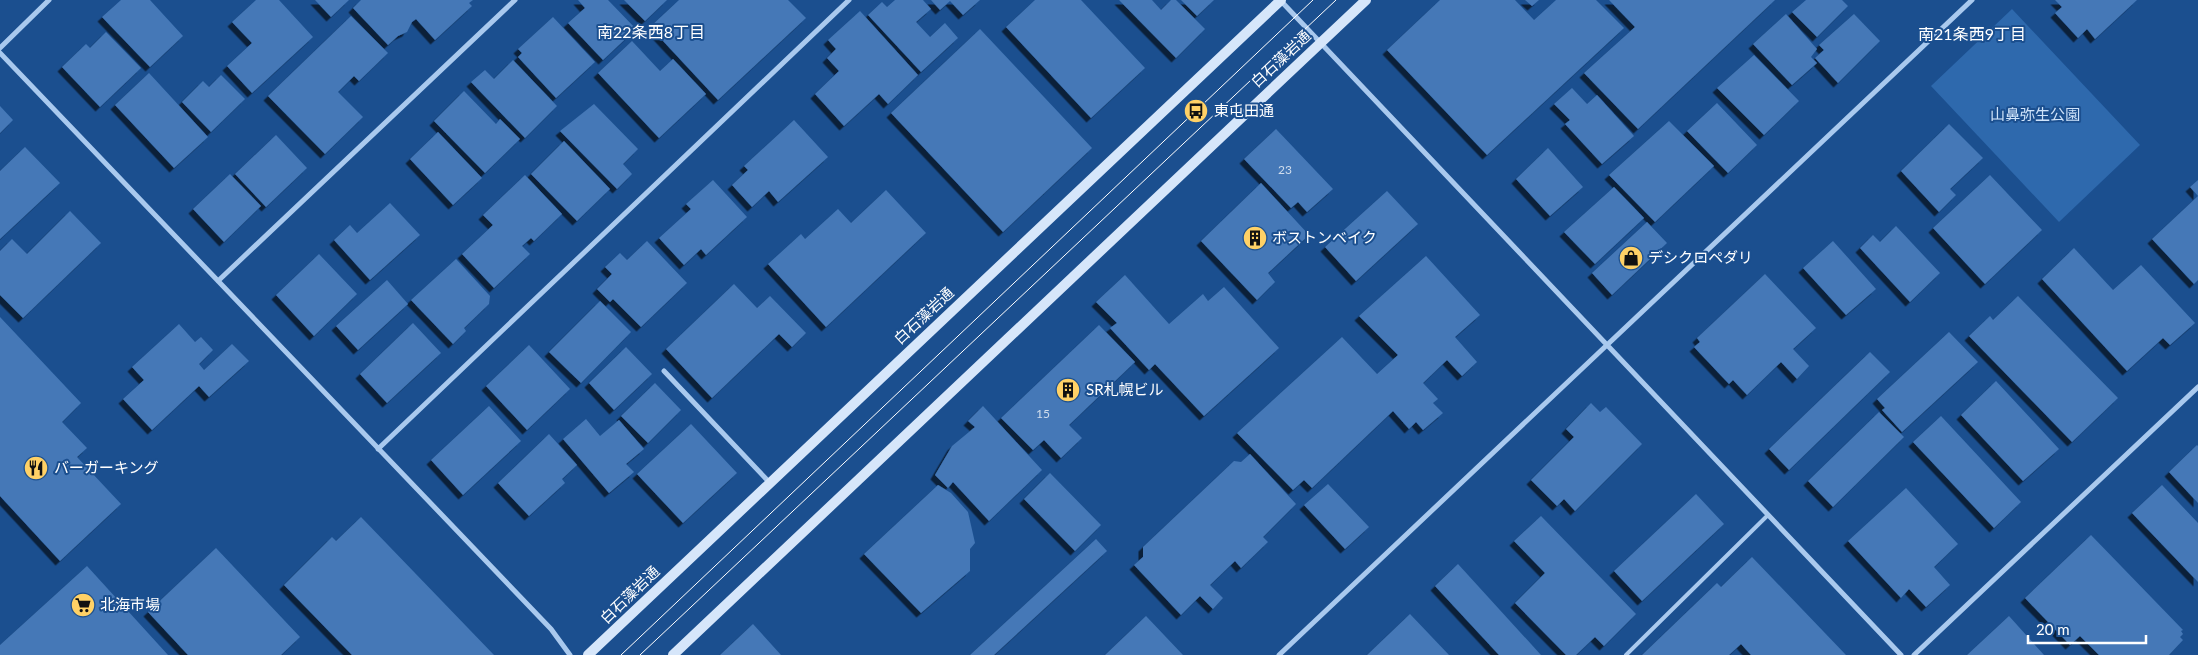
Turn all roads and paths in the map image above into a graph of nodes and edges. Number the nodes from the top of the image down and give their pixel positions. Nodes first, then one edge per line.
1 (49, 0) edge
2 (515, 0) edge
3 (849, 0) edge
4 (1281, 0) edge
5 (1366, 0) edge
6 (1972, 0) edge
7 (1320, 43) junction
8 (0, 48) edge
9 (0, 53) edge
10 (218, 281) junction
11 (1607, 345) junction
12 (664, 371) dead end
13 (2198, 387) edge
14 (378, 449) junction
15 (770, 483) junction
16 (1768, 514) junction
17 (570, 655) edge
18 (588, 655) edge
19 (673, 655) edge
20 (1278, 655) edge
21 (1626, 655) edge
22 (1901, 655) edge
23 (1914, 655) edge

1 - 8 street
2 - 10 street
3 - 14 street
4 - 7 street
4 - 15 main road, 白石藻岩通
5 - 7 main road, 白石藻岩通
6 - 11 street
7 - 11 street
7 - 19 main road, 白石藻岩通
9 - 10 street
10 - 14 street
11 - 16 street
11 - 20 street
12 - 15 street
13 - 23 street
14 - 17 street
15 - 18 main road, 白石藻岩通
16 - 21 lane
16 - 22 street

